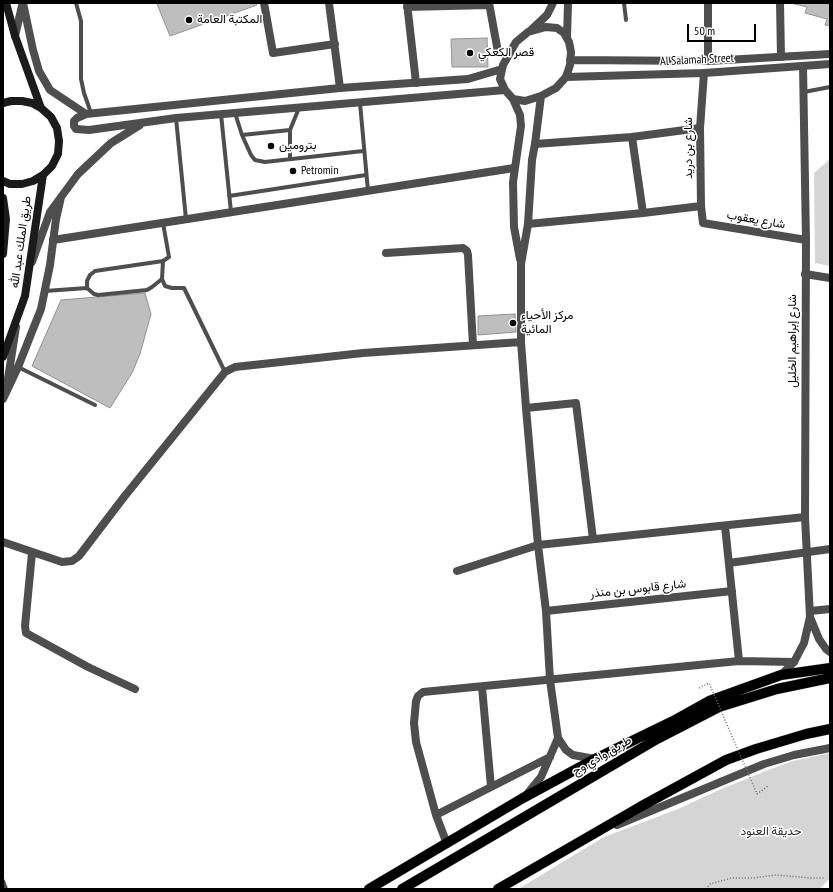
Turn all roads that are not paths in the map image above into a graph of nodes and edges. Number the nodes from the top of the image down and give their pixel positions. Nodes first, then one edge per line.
1 (6, 3) edge
2 (22, 3) edge
3 (76, 3) edge
4 (264, 3) edge
5 (329, 3) edge
6 (553, 3) edge
7 (568, 3) edge
8 (624, 3) edge
9 (708, 3) edge
10 (780, 3) edge
11 (489, 4) edge
12 (407, 5) edge
13 (626, 20) dead end
14 (528, 32) junction
15 (15, 36) junction
16 (567, 38) junction
17 (335, 44) junction
18 (498, 52) dead end
19 (830, 54) edge
20 (781, 57) junction
21 (570, 60) junction
22 (708, 61) junction
23 (830, 64) edge
24 (803, 66) junction
25 (502, 69) junction
26 (704, 73) junction
27 (566, 77) junction
28 (456, 80) junction
29 (416, 83) junction
30 (830, 87) edge
31 (340, 88) junction
32 (506, 90) junction
33 (804, 92) junction
34 (458, 94) junction
35 (541, 96) junction
36 (513, 99) junction
37 (3, 103) edge
38 (360, 103) junction
39 (41, 108) junction
40 (299, 108) junction
41 (234, 113) junction
42 (89, 114) junction
43 (221, 114) junction
44 (176, 118) junction
45 (143, 123) junction
46 (700, 128) junction
47 (290, 130) junction
48 (242, 135) junction
49 (632, 137) junction
50 (535, 144) junction
51 (363, 151) junction
52 (290, 159) junction
53 (514, 168) junction
54 (43, 175) junction
55 (366, 175) junction
56 (3, 181) edge
57 (368, 191) junction
58 (229, 196) junction
59 (62, 197) junction
60 (3, 198) edge
61 (701, 206) junction
62 (231, 212) junction
63 (643, 213) junction
64 (186, 219) junction
65 (163, 223) junction
66 (703, 223) joint
67 (528, 224) junction
68 (53, 240) junction
69 (806, 240) junction
70 (386, 253) dead end
71 (3, 254) edge
72 (163, 261) junction
73 (521, 264) junction
74 (30, 269) junction
75 (805, 274) junction
76 (830, 278) edge
77 (162, 279) junction
78 (87, 288) junction
79 (44, 291) junction
80 (18, 316) junction
81 (521, 342) junction
82 (473, 345) junction
83 (3, 357) edge
84 (18, 368) junction
85 (225, 372) junction
86 (4, 396) edge
87 (95, 405) dead end
88 (526, 408) junction
89 (805, 517) junction
90 (725, 526) junction
91 (593, 539) junction
92 (3, 542) edge
93 (538, 545) junction
94 (830, 549) edge
95 (32, 552) junction
96 (806, 552) junction
97 (729, 563) junction
98 (457, 571) dead end
99 (732, 591) junction
100 (830, 609) edge
101 (546, 611) junction
102 (810, 614) junction
103 (830, 652) edge
104 (739, 661) junction
105 (794, 662) junction
106 (830, 668) edge
107 (781, 674) junction
108 (830, 678) edge
109 (550, 680) junction
110 (482, 688) junction
111 (134, 689) dead end
112 (830, 729) edge
113 (558, 738) junction
114 (830, 748) edge
115 (550, 757) junction
116 (594, 759) junction
117 (491, 787) junction
118 (524, 798) junction
119 (436, 815) junction
120 (592, 835) junction
121 (447, 844) junction
122 (3, 881) edge
123 (6, 889) edge
124 (369, 889) edge
125 (402, 889) edge
126 (498, 889) edge

1 - 15 main road
2 - 15 street
2 - 42 street
3 - 42 lane
4 - 17 street
5 - 17 street
6 - 14 street
7 - 16 street
8 - 13 lane
9 - 22 street
10 - 20 street
11 - 12 street
11 - 18 street
12 - 29 street
14 - 16 street
14 - 25 street
15 - 39 main road
16 - 21 street
17 - 31 street
19 - 20 street, Al Salamah Street
20 - 22 street, Al Salamah Street
21 - 22 street, Al Salamah Street
21 - 27 street
23 - 24 street, Al Salamah Street
24 - 26 street, Al Salamah Street
24 - 33 street, شارع إبراهيم الخليل
25 - 28 street
25 - 32 street
26 - 27 street, Al Salamah Street
26 - 46 street, شارع بن دريد
27 - 35 street
28 - 29 street
28 - 34 street
29 - 31 street
30 - 33 lane
31 - 42 street
32 - 34 street
32 - 36 street
33 - 69 street, شارع إبراهيم الخليل
34 - 38 street
35 - 36 street
35 - 50 street
36 - 53 street
37 - 39 main road
38 - 40 street
38 - 51 lane
39 - 54 main road
40 - 41 street
40 - 47 lane
41 - 43 street
41 - 48 lane
42 - 45 street
43 - 44 street
43 - 58 lane
44 - 45 street
44 - 64 lane
45 - 59 street
46 - 49 street
46 - 61 street, شارع بن دريد
47 - 48 lane
47 - 52 lane
48 - 52 lane
49 - 50 street
49 - 63 street
50 - 67 street
51 - 52 lane
51 - 55 lane
53 - 57 street
53 - 73 street
54 - 56 main road
54 - 74 main road, طريق الملك عبد الله
55 - 57 lane
55 - 58 lane
57 - 62 street
58 - 62 lane
59 - 68 street
59 - 74 street
60 - 71 main road, طريق الملك عبد الله
61 - 63 street
61 - 66 street, شارع بن دريد
62 - 64 street
63 - 67 street
64 - 65 street
65 - 68 street
65 - 72 lane
66 - 69 street, شارع يعقوب
67 - 73 street
68 - 79 street
69 - 75 street, شارع إبراهيم الخليل
70 - 82 street
72 - 77 lane
72 - 78 lane
73 - 81 street
74 - 80 main road, طريق الملك عبد الله
75 - 76 street
75 - 89 street, شارع إبراهيم الخليل
77 - 78 lane
77 - 85 lane
78 - 79 lane
79 - 84 street
80 - 83 main road, طريق الملك عبد الله
80 - 86 street
81 - 82 street
81 - 88 street
82 - 85 street
84 - 86 street
84 - 87 lane
85 - 95 street
88 - 91 street
88 - 93 street
89 - 90 street
89 - 96 street, شارع إبراهيم الخليل
90 - 91 street
90 - 97 street
91 - 93 street
92 - 95 street
93 - 98 street
93 - 101 street
94 - 96 street
95 - 111 street
96 - 97 street
96 - 102 street, شارع إبراهيم الخليل
97 - 99 street
99 - 101 street, شارع قابوس بن منذر
99 - 104 street
100 - 102 street
101 - 109 street
102 - 103 street
102 - 105 street
104 - 105 street
104 - 109 street
105 - 107 street
106 - 107 main road
107 - 116 main road
108 - 125 main road, طريق وادي وج
109 - 110 street
109 - 113 street
110 - 117 street
110 - 119 street
112 - 120 main road
113 - 115 street
113 - 116 street
114 - 120 street
115 - 117 street
115 - 118 street
116 - 118 main road
117 - 119 street
118 - 121 main road
119 - 121 street
120 - 126 main road
121 - 124 main road
122 - 123 lane

